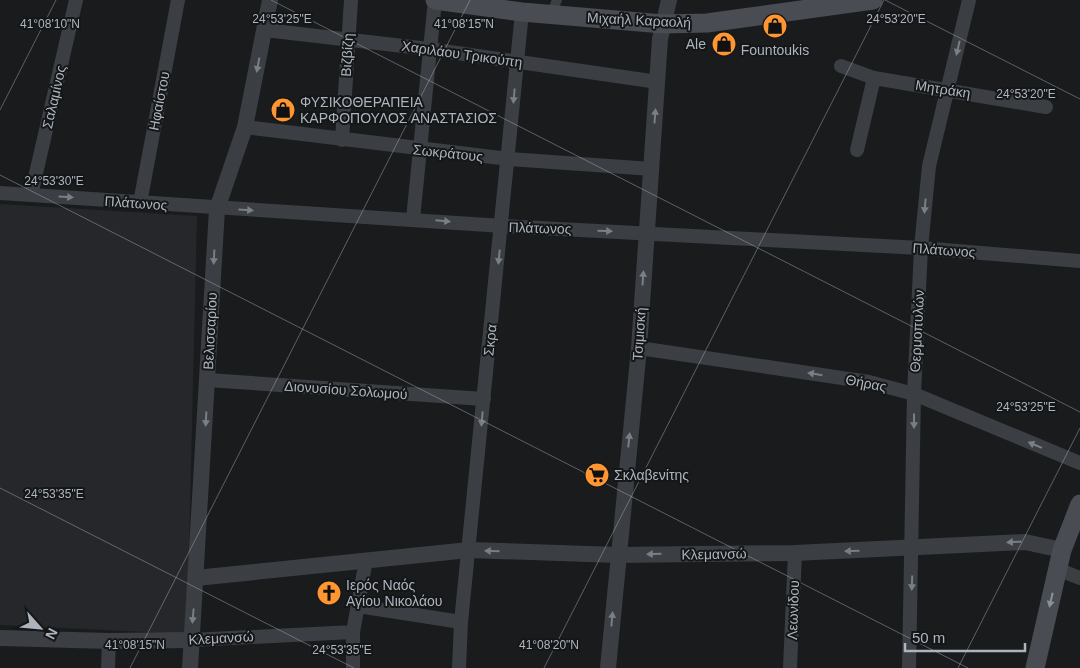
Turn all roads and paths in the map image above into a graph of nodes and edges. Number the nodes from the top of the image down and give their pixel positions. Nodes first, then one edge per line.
1 (76, 0) edge
2 (178, 0) edge
3 (270, 0) edge
4 (351, 0) edge
5 (435, 0) edge
6 (669, 0) edge
7 (873, 0) edge
8 (969, 0) edge
9 (554, 8) edge
10 (522, 12) junction
11 (663, 24) junction
12 (265, 30) junction
13 (348, 39) junction
14 (429, 49) junction
15 (517, 62) junction
16 (840, 66) dead end
17 (874, 78) junction
18 (658, 82) junction
19 (949, 89) junction
20 (1046, 107) dead end
21 (245, 127) junction
22 (342, 140) junction
23 (420, 150) junction
24 (857, 150) dead end
25 (508, 159) junction
26 (652, 168) junction
27 (0, 193) edge
28 (31, 195) junction
29 (140, 203) junction
30 (217, 209) junction
31 (413, 219) junction
32 (503, 226) junction
33 (646, 233) junction
34 (922, 248) junction
35 (1080, 261) edge
36 (639, 348) junction
37 (208, 380) junction
38 (914, 394) junction
39 (484, 399) junction
40 (1080, 463) edge
41 (1080, 504) edge
42 (913, 548) junction
43 (469, 550) junction
44 (1062, 550) junction
45 (795, 553) junction
46 (618, 555) junction
47 (366, 560) junction
48 (1057, 569) junction
49 (196, 578) junction
50 (1080, 578) edge
51 (358, 606) junction
52 (461, 622) junction
53 (353, 632) junction
54 (0, 638) edge
55 (191, 640) junction
56 (109, 641) junction
57 (108, 668) edge
58 (190, 668) edge
59 (353, 668) edge
60 (459, 668) edge
61 (608, 668) edge
62 (790, 668) edge
63 (909, 668) edge
64 (1035, 668) edge

1 - 28 street, Σαλαμίνος
2 - 29 street, Ηφαίστου
3 - 12 street, Βελισσαρίου
4 - 13 street, Βιζβίζη
5 - 10 main road, Μιχαήλ Καραολή
5 - 14 street
6 - 11 street, Τσιμισκή
7 - 11 main road, Μιχαήλ Καραολή
8 -> 19 street, Θερμοπυλών
9 - 10 main road, Μιχαήλ Καραολή
9 - 11 main road, Μιχαήλ Καραολή
10 - 15 street, Σκρα
11 - 18 street, Τσιμισκή
12 - 13 street, Χαριλάου Τρικούπη
12 -> 21 street, Βελισσαρίου
13 - 14 street, Χαριλάου Τρικούπη
13 - 22 street, Βιζβίζη
14 - 15 street, Χαριλάου Τρικούπη
14 - 23 street
15 - 18 street, Χαριλάου Τρικούπη
15 -> 25 street, Σκρα
16 - 17 street, Μητράκη
17 - 19 street, Μητράκη
17 - 24 street
26 -> 18 street, Τσιμισκή
19 - 20 street, Μητράκη
19 -> 34 street, Θερμοπυλών
21 - 22 street, Σωκράτους
21 - 30 street, Βελισσαρίου
22 - 23 street, Σωκράτους
23 - 25 street, Σωκράτους
23 - 31 street
25 - 26 street, Σωκράτους
25 - 32 street, Σκρα
26 - 33 street, Τσιμισκή
27 - 28 street, Πλάτωνος
28 -> 29 street, Πλάτωνος
29 - 30 street, Πλάτωνος
30 -> 31 street, Πλάτωνος
30 -> 37 street, Βελισσαρίου
31 -> 32 street, Πλάτωνος
32 -> 33 street, Πλάτωνος
32 -> 39 street, Σκρα
33 - 34 street, Πλάτωνος
36 -> 33 street, Τσιμισκή
34 - 35 street, Πλάτωνος
34 - 38 street, Θερμοπυλών
38 -> 36 street, Θήρας
46 -> 36 street, Τσιμισκή
37 - 39 street, Διονυσίου Σολωμού
37 -> 49 street, Βελισσαρίου
40 -> 38 street, Θήρας
38 -> 42 street, Θερμοπυλών
39 -> 43 street, Σκρα
41 - 44 main road
44 -> 42 street, Κλεμανσώ
42 -> 45 street, Κλεμανσώ
42 -> 63 street, Θερμοπυλών
46 -> 43 street, Κλεμανσώ
43 - 47 street, Κλεμανσώ
43 - 52 street, Σκρα
44 - 48 main road
45 -> 46 street, Κλεμανσώ
45 - 62 street, Λεωνίδου
61 -> 46 street, Τσιμισκή
47 - 49 street, Κλεμανσώ
47 - 51 street
48 - 50 street
48 -> 64 main road
49 -> 55 street, Βελισσαρίου
51 - 52 street
51 - 53 street
52 - 60 street, Σκρα
53 - 55 street, Κλεμανσώ
53 - 59 street
54 - 56 street, Κλεμανσώ
55 - 56 street, Κλεμανσώ
55 - 58 street, Βελισσαρίου
56 - 57 street

